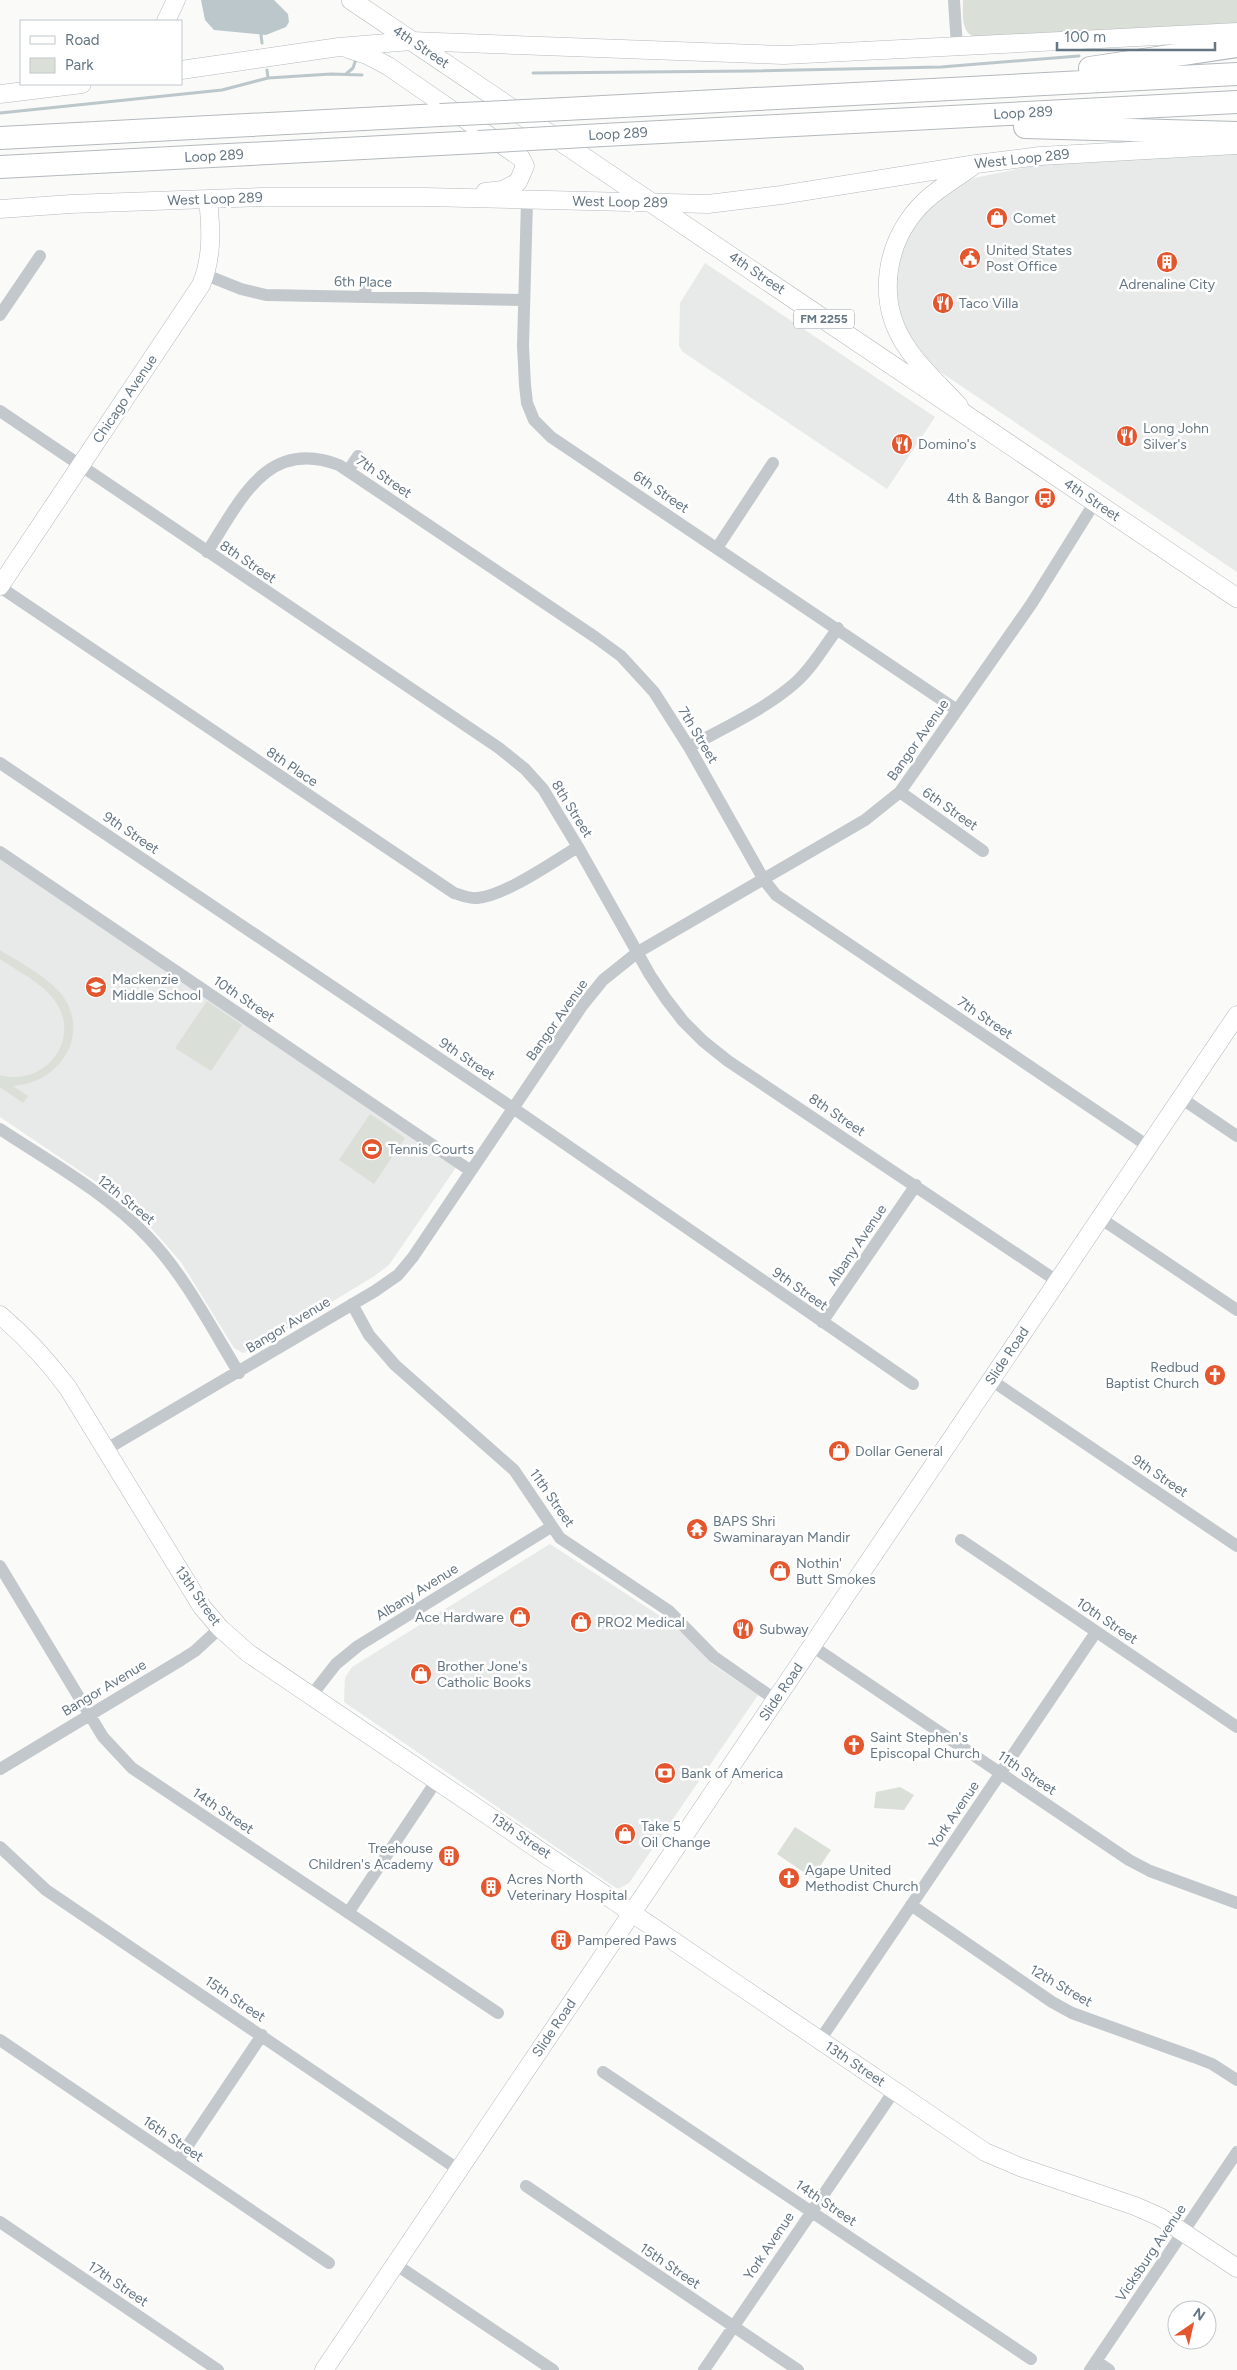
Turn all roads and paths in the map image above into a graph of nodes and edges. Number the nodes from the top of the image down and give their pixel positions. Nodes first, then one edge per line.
1 (176, 0) edge
2 (350, 0) edge
3 (954, 0) edge
4 (166, 20) edge
5 (1237, 32) edge
6 (411, 40) junction
7 (1237, 46) edge
8 (339, 47) junction
9 (957, 47) junction
10 (182, 70) edge
11 (1237, 74) edge
12 (74, 85) edge
13 (923, 90) junction
14 (0, 94) edge
15 (1237, 102) edge
16 (889, 120) junction
17 (1237, 133) edge
18 (0, 136) edge
19 (1237, 145) edge
20 (976, 164) junction
21 (0, 167) edge
22 (425, 197) junction
23 (208, 198) junction
24 (527, 201) junction
25 (650, 202) junction
26 (0, 209) edge
27 (40, 256) dead end
28 (206, 275) junction
29 (366, 282) dead end
30 (365, 297) junction
31 (524, 300) junction
32 (0, 315) edge
33 (0, 411) edge
34 (969, 417) junction
35 (358, 456) dead end
36 (773, 463) dead end
37 (80, 466) junction
38 (348, 471) junction
39 (1095, 502) junction
40 (717, 548) junction
41 (207, 552) junction
42 (0, 586) edge
43 (1237, 598) edge
44 (838, 628) junction
45 (958, 710) junction
46 (689, 747) junction
47 (0, 763) edge
48 (900, 792) junction
49 (578, 847) junction
50 (983, 851) dead end
51 (0, 852) edge
52 (764, 880) junction
53 (638, 952) junction
54 (1237, 1015) edge
55 (1181, 1098) junction
56 (513, 1108) junction
57 (0, 1129) edge
58 (1237, 1136) edge
59 (1148, 1146) junction
60 (471, 1171) junction
61 (916, 1185) junction
62 (1100, 1218) junction
63 (1057, 1281) junction
64 (352, 1304) junction
65 (1237, 1310) edge
66 (0, 1315) edge
67 (822, 1322) junction
68 (239, 1372) junction
69 (991, 1380) junction
70 (913, 1384) dead end
71 (105, 1450) junction
72 (551, 1527) junction
73 (961, 1540) dead end
74 (1237, 1546) edge
75 (0, 1566) edge
76 (220, 1628) junction
77 (1096, 1632) junction
78 (812, 1646) junction
79 (311, 1696) junction
80 (776, 1700) junction
81 (89, 1715) junction
82 (1237, 1727) edge
83 (0, 1769) edge
84 (1000, 1773) junction
85 (437, 1780) junction
86 (0, 1847) edge
87 (1237, 1903) edge
88 (911, 1905) junction
89 (348, 1913) junction
90 (632, 1913) junction
91 (498, 2013) dead end
92 (262, 2034) junction
93 (0, 2040) edge
94 (820, 2040) junction
95 (603, 2072) dead end
96 (1237, 2080) edge
97 (894, 2091) junction
98 (1237, 2152) edge
99 (178, 2160) junction
100 (459, 2170) junction
101 (526, 2186) dead end
102 (810, 2212) junction
103 (0, 2222) edge
104 (1184, 2231) junction
105 (330, 2263) dead end
106 (395, 2264) junction
107 (1237, 2268) edge
108 (734, 2326) junction
109 (1032, 2360) dead end
110 (1093, 2366) edge
111 (218, 2370) edge
112 (324, 2370) edge
113 (553, 2370) edge
114 (704, 2370) edge
115 (798, 2370) edge
116 (1110, 2370) edge

1 - 4 main road
2 - 6 main road, 4th Street / FM 2255
3 - 9 street
5 - 9 main road
6 - 8 main road
6 - 9 main road
6 - 25 main road, 4th Street / FM 2255
7 - 13 highway
8 - 10 main road
8 - 22 main road
11 - 13 highway, Loop 289
12 - 14 main road
13 - 18 highway, Loop 289, bridge
15 - 16 highway, Loop 289
16 - 17 highway
16 - 21 highway, Loop 289, bridge
19 - 20 main road, West Loop 289
20 - 25 main road, West Loop 289
20 - 34 main road
22 - 23 main road, West Loop 289
22 - 24 main road, West Loop 289
23 - 26 main road, West Loop 289
23 - 28 main road, Chicago Avenue
24 - 25 main road, West Loop 289
24 - 31 street, 6th Street
25 - 34 main road, 4th Street / FM 2255
27 - 32 street
28 - 30 street, 6th Place
28 - 37 main road, Chicago Avenue
29 - 30 street
30 - 31 street, 6th Place
31 - 40 street, 6th Street
33 - 37 street, 8th Street
34 - 39 main road, 4th Street / FM 2255
35 - 38 street
36 - 40 street
37 - 41 street, 8th Street
37 - 42 main road, Chicago Avenue
38 - 41 street, 7th Street
38 - 46 street, 7th Street
39 - 43 main road, 4th Street / FM 2255
39 - 45 street, Bangor Avenue
40 - 44 street, 6th Street
41 - 49 street, 8th Street
42 - 49 street, 8th Place
44 - 45 street, 6th Street
44 - 46 street
45 - 48 street, Bangor Avenue
46 - 52 street, 7th Street
47 - 56 street, 9th Street
48 - 50 street, 6th Street
48 - 52 street, Bangor Avenue
49 - 53 street, 8th Street
51 - 60 street, 10th Street
52 - 53 street, Bangor Avenue
52 - 59 street, 7th Street
53 - 56 street, Bangor Avenue
53 - 61 street, 8th Street
54 - 55 main road, Slide Road
55 - 58 street
55 - 59 main road, Slide Road
56 - 60 street, Bangor Avenue
56 - 67 street, 9th Street
57 - 68 street, 12th Street
59 - 62 main road, Slide Road
60 - 64 street, Bangor Avenue
61 - 63 street, 8th Street
61 - 67 street, Albany Avenue
62 - 63 main road, Slide Road
62 - 65 street
63 - 69 main road, Slide Road
64 - 68 street, Bangor Avenue
64 - 72 street, 11th Street
66 - 71 main road, 13th Street
67 - 70 street, 9th Street
68 - 71 street, Bangor Avenue
69 - 74 street, 9th Street
69 - 78 main road, Slide Road
71 - 76 main road, 13th Street
72 - 79 street, Albany Avenue
72 - 80 street, 11th Street
73 - 77 street, 10th Street
75 - 81 street, 14th Street
76 - 79 main road, 13th Street
76 - 81 street, Bangor Avenue
77 - 82 street, 10th Street
77 - 84 street, York Avenue
78 - 80 main road, Slide Road
78 - 84 street, 11th Street
79 - 85 main road, 13th Street
80 - 90 main road, Slide Road
81 - 83 street, Bangor Avenue
81 - 89 street, 14th Street
84 - 87 street, 11th Street
84 - 88 street, York Avenue
85 - 89 street
85 - 90 main road, 13th Street
86 - 92 street, 15th Street
88 - 94 street, York Avenue
88 - 96 street, 12th Street
89 - 91 street, 14th Street
90 - 94 main road, 13th Street
90 - 100 main road, Slide Road
92 - 99 street
92 - 100 street, 15th Street
93 - 99 street, 16th Street
94 - 97 main road, 13th Street
95 - 102 street, 14th Street
97 - 102 street, York Avenue
97 - 104 main road, 13th Street
98 - 104 street, Vicksburg Avenue
99 - 105 street, 16th Street
100 - 106 main road, Slide Road
101 - 108 street, 15th Street
102 - 108 street, York Avenue
102 - 109 street, 14th Street
103 - 111 street, 17th Street
104 - 107 main road, 13th Street
104 - 110 street, Vicksburg Avenue
106 - 112 main road, Slide Road
106 - 113 street
108 - 114 street, York Avenue
108 - 115 street, 15th Street
110 - 116 street

